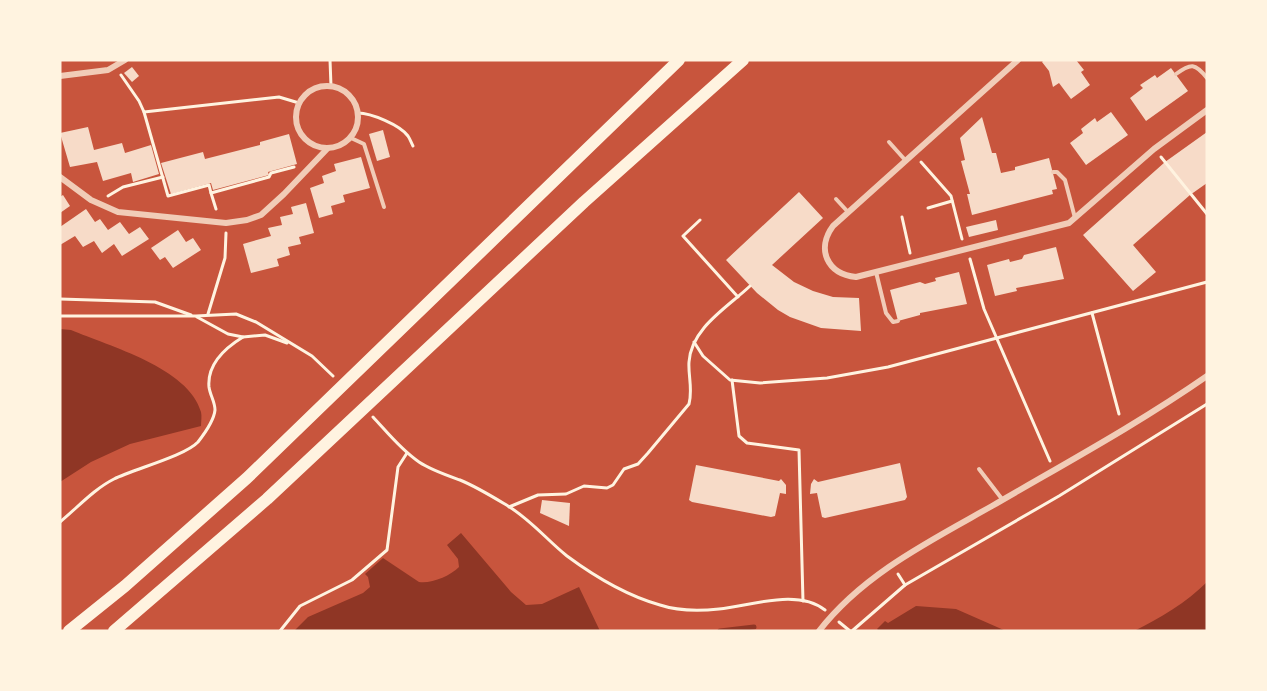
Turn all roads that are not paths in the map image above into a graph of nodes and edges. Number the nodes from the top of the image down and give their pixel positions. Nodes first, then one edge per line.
1 (125, 60) edge
2 (679, 60) edge
3 (743, 60) edge
4 (1018, 60) edge
5 (1176, 74) dead end
6 (60, 76) edge
7 (1207, 78) edge
8 (1207, 110) edge
9 (351, 138) junction
10 (890, 142) dead end
11 (327, 149) junction
12 (906, 161) junction
13 (1053, 172) dead end
14 (60, 177) edge
15 (836, 199) dead end
16 (384, 207) dead end
17 (849, 212) junction
18 (1075, 218) junction
19 (876, 272) junction
20 (898, 321) dead end
21 (1207, 376) edge
22 (979, 469) dead end
23 (1002, 500) junction
24 (69, 631) edge
25 (114, 631) edge
26 (819, 631) edge

1 - 6 street
2 - 24 highway
3 - 25 highway
4 - 12 street
5 - 7 lane
8 - 18 street
9 - 11 street
9 - 11 street
9 - 16 lane
10 - 12 lane
11 - 14 street
12 - 17 street
13 - 18 lane
15 - 17 lane
17 - 19 street
18 - 19 street
19 - 20 lane
21 - 23 street
22 - 23 lane
23 - 26 street

